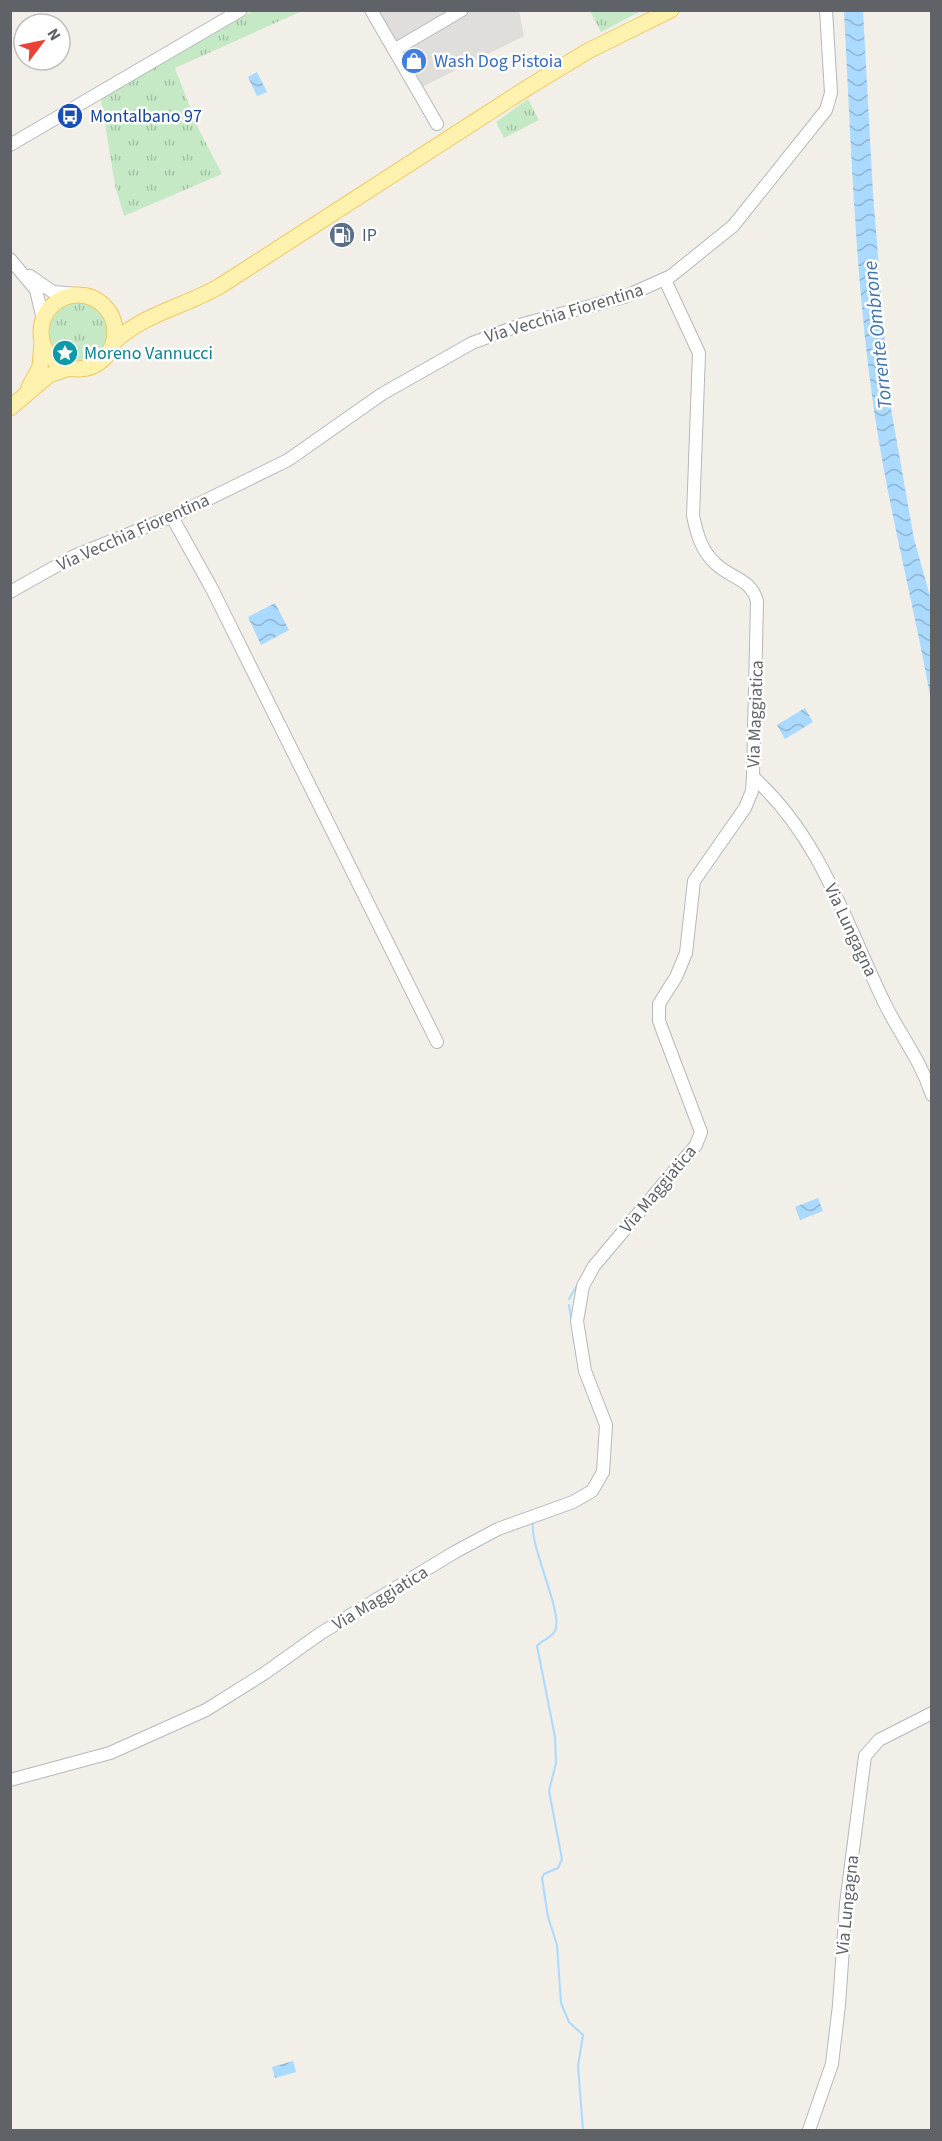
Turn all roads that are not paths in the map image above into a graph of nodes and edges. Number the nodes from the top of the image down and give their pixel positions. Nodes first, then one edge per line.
1 (241, 10) edge
2 (371, 10) edge
3 (462, 10) edge
4 (671, 10) edge
5 (826, 10) edge
6 (394, 50) junction
7 (437, 124) dead end
8 (10, 145) edge
9 (14, 262) edge
10 (665, 280) junction
11 (77, 294) junction
12 (109, 310) junction
13 (151, 315) junction
14 (43, 319) junction
15 (42, 340) junction
16 (114, 342) junction
17 (70, 368) junction
18 (22, 397) junction
19 (10, 408) edge
20 (171, 517) junction
21 (10, 592) edge
22 (753, 777) junction
23 (437, 1042) dead end
24 (932, 1095) edge
25 (932, 1713) edge
26 (10, 1780) edge
27 (809, 2130) edge

1 - 8 street
2 - 6 street
3 - 6 street
4 - 13 main road
5 - 10 street, Via Vecchia Fiorentina
6 - 7 street
9 - 11 street
9 - 14 street
10 - 20 street, Via Vecchia Fiorentina
10 - 22 street, Via Maggiatica
11 - 12 main road
11 - 14 main road
12 - 13 main road
12 - 16 main road
13 - 16 main road
14 - 15 main road
15 - 17 main road
15 - 18 main road
16 - 17 main road
17 - 18 main road
18 - 19 main road
20 - 21 street, Via Vecchia Fiorentina
20 - 23 street
22 - 24 street, Via Lungagna
22 - 26 street, Via Maggiatica
25 - 27 street, Via Lungagna

